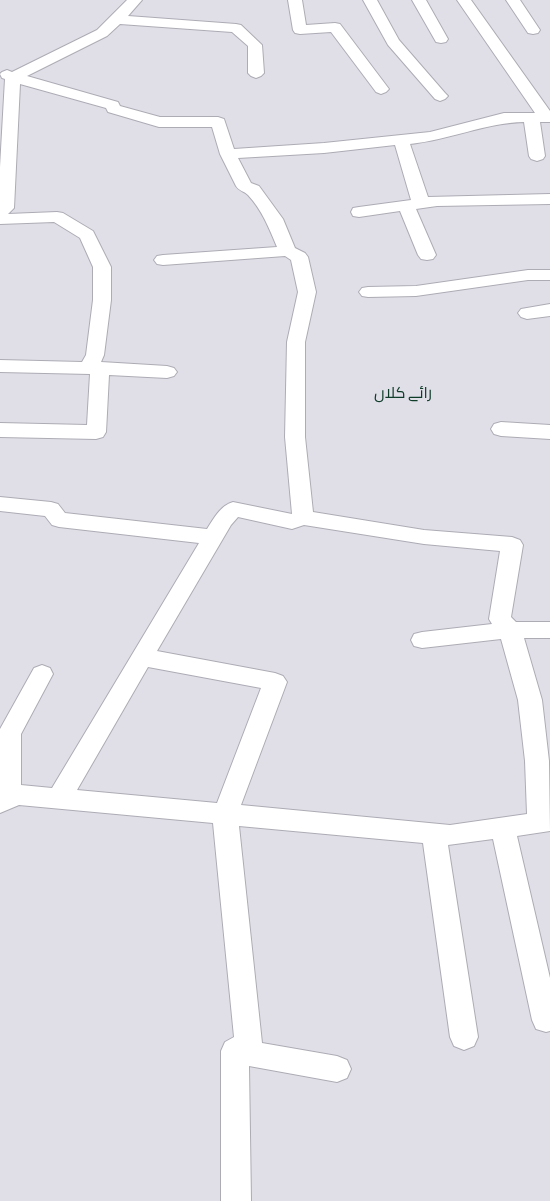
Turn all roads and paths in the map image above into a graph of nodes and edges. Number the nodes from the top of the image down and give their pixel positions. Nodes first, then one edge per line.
1 (135, 0) edge
2 (294, 0) edge
3 (370, 0) edge
4 (419, 0) edge
5 (464, 0) edge
6 (513, 0) edge
7 (116, 19) junction
8 (533, 30) dead end
9 (441, 39) dead end
10 (256, 73) dead end
11 (7, 75) edge
12 (381, 89) dead end
13 (440, 96) dead end
14 (542, 117) edge
15 (401, 140) junction
16 (228, 154) junction
17 (536, 156) dead end
18 (550, 199) edge
19 (414, 205) junction
20 (0, 211) edge
21 (359, 212) dead end
22 (0, 218) edge
23 (288, 251) junction
24 (426, 256) dead end
25 (163, 260) dead end
26 (550, 275) edge
27 (368, 292) dead end
28 (550, 310) edge
29 (527, 312) dead end
30 (0, 366) edge
31 (94, 368) junction
32 (166, 372) dead end
33 (502, 429) dead end
34 (0, 430) edge
35 (550, 432) edge
36 (0, 504) edge
37 (303, 518) junction
38 (214, 537) junction
39 (510, 630) junction
40 (550, 630) edge
41 (422, 640) dead end
42 (143, 657) junction
43 (42, 674) dead end
44 (59, 799) junction
45 (4, 801) edge
46 (225, 814) junction
47 (545, 821) edge
48 (503, 827) junction
49 (434, 833) junction
50 (546, 1020) dead end
51 (464, 1037) dead end
52 (235, 1051) junction
53 (337, 1069) dead end
54 (236, 1201) edge

1 - 7 street
2 - 12 street
3 - 13 street
4 - 9 street
5 - 14 street
6 - 8 street
7 - 10 street
7 - 11 street
11 - 16 street
11 - 20 street
14 - 15 street
14 - 17 street
15 - 16 street
15 - 19 street
16 - 23 street
18 - 19 street
19 - 21 street
19 - 24 street
22 - 31 street
23 - 25 street
23 - 37 street
26 - 27 street
28 - 29 street
30 - 31 street
31 - 32 street
31 - 34 street
33 - 35 street
36 - 38 street
37 - 38 street
37 - 39 street
38 - 42 street
39 - 40 street
39 - 41 street
39 - 47 street
42 - 44 street
42 - 46 street
43 - 45 street
44 - 45 street
44 - 46 street
46 - 49 street
46 - 52 street
47 - 48 street
48 - 49 street
48 - 50 street
49 - 51 street
52 - 53 street
52 - 54 street

